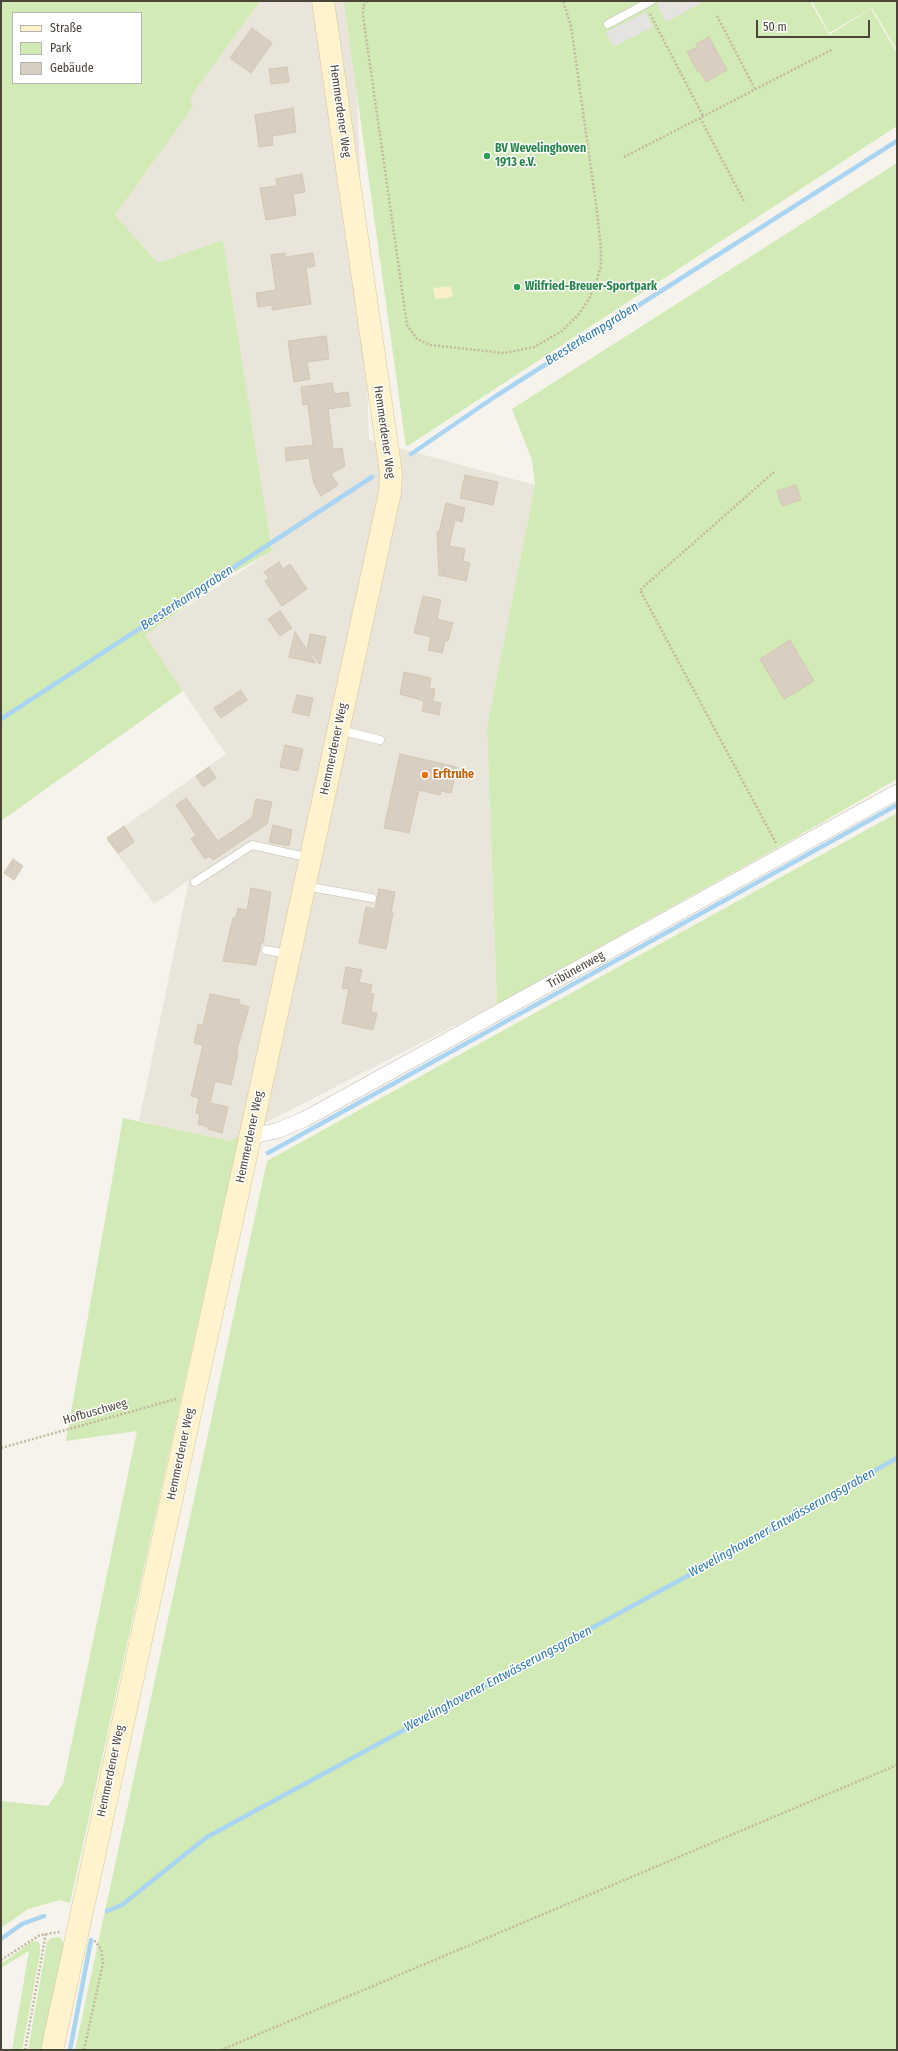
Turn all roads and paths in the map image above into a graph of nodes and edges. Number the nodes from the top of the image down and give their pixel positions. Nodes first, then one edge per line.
1 (323, 1) edge
2 (367, 1) edge
3 (562, 1) edge
4 (648, 3) edge
5 (717, 16) dead end
6 (608, 24) dead end
7 (832, 49) dead end
8 (755, 90) junction
9 (703, 116) junction
10 (700, 118) junction
11 (624, 157) dead end
12 (744, 201) dead end
13 (774, 472) dead end
14 (339, 730) junction
15 (380, 740) dead end
16 (897, 792) edge
17 (784, 855) junction
18 (310, 858) junction
19 (195, 882) dead end
20 (305, 886) junction
21 (372, 898) dead end
22 (266, 950) dead end
23 (289, 955) junction
24 (250, 1137) junction
25 (194, 1394) junction
26 (1, 1448) edge
27 (897, 1766) edge
28 (88, 1937) dead end
29 (1, 1960) edge
30 (25, 2050) edge
31 (52, 2050) edge
32 (84, 2050) edge
33 (221, 2050) edge

1 - 14 main road, Hemmerdener Weg
2 - 3 path
4 - 6 lane
4 - 9 path
5 - 8 path
7 - 8 path
8 - 9 path
9 - 10 path
10 - 11 path
10 - 12 path
13 - 17 path
14 - 15 lane
14 - 18 main road, Hemmerdener Weg
16 - 17 street, Tribünenweg
17 - 24 street, Tribünenweg
18 - 19 lane
18 - 20 main road, Hemmerdener Weg
20 - 21 lane
20 - 23 main road, Hemmerdener Weg
22 - 23 lane
23 - 24 main road, Hemmerdener Weg
24 - 25 main road, Hemmerdener Weg
25 - 26 path, Hofbuschweg
25 - 31 main road, Hemmerdener Weg
27 - 33 path
28 - 32 path
29 - 30 path

